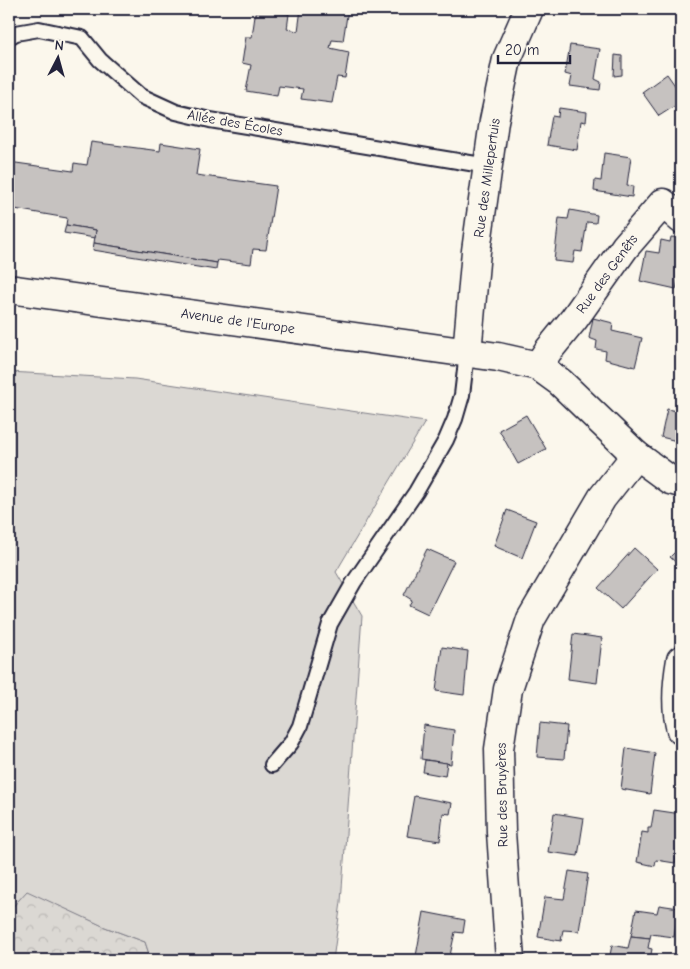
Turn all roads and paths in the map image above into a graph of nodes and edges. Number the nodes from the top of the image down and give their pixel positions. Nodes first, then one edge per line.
1 (529, 9) edge
2 (9, 37) edge
3 (488, 166) junction
4 (681, 220) edge
5 (9, 289) edge
6 (467, 353) junction
7 (538, 366) junction
8 (636, 455) junction
9 (681, 483) edge
10 (681, 660) edge
11 (681, 730) edge
12 (272, 765) dead end
13 (510, 960) edge

1 - 3 street, Rue des Millepertuis
2 - 3 lane, Allée des Écoles
3 - 6 street, Rue des Millepertuis
4 - 7 street, Rue des Genêts
5 - 6 street, Avenue de l'Europe
6 - 7 street, Avenue de l'Europe
6 - 12 lane
7 - 8 street
8 - 9 street
8 - 13 street, Rue des Bruyères
10 - 11 street

